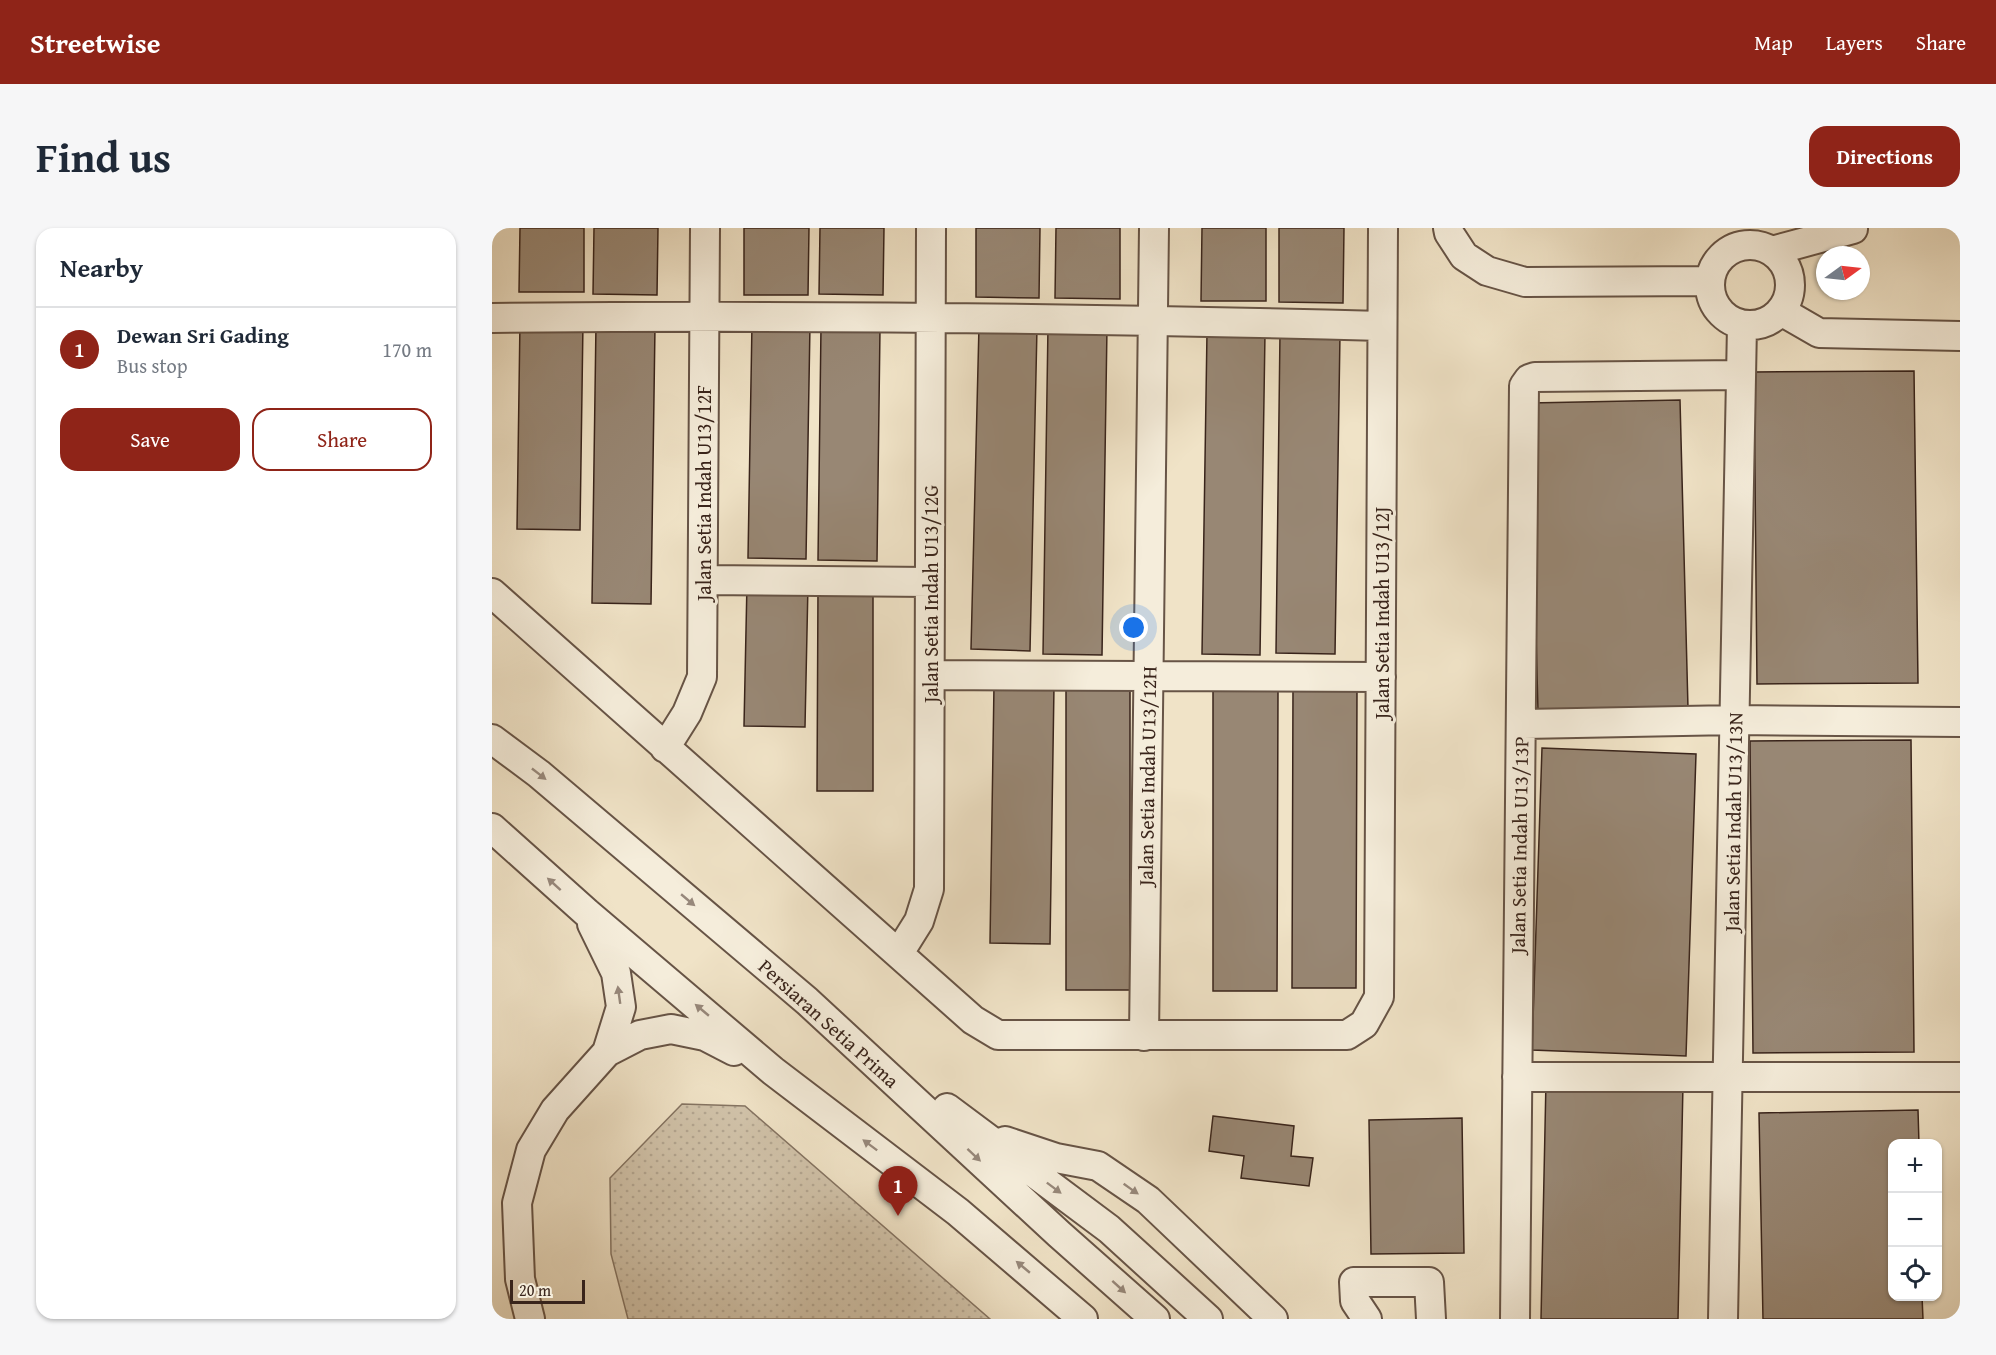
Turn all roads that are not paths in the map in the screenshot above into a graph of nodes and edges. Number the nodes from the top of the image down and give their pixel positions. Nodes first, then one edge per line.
1 (705, 228) edge
2 (931, 228) edge
3 (1154, 228) edge
4 (1383, 228) edge
5 (1448, 228) edge
6 (1853, 229) edge
7 (1772, 251) junction
8 (1709, 281) junction
9 (1781, 311) junction
10 (705, 316) junction
11 (492, 318) edge
12 (931, 319) junction
13 (1153, 320) junction
14 (1742, 325) junction
15 (1382, 326) junction
16 (1960, 336) edge
17 (1741, 375) junction
18 (703, 580) junction
19 (930, 582) junction
20 (492, 593) edge
21 (930, 675) junction
22 (1149, 675) junction
23 (1381, 677) junction
24 (1734, 720) junction
25 (1960, 722) edge
26 (1521, 724) junction
27 (492, 739) edge
28 (665, 748) junction
29 (492, 828) edge
30 (587, 913) junction
31 (899, 953) junction
32 (807, 1001) junction
33 (1144, 1036) junction
34 (607, 1052) junction
35 (773, 1071) junction
36 (1517, 1077) junction
37 (1728, 1077) junction
38 (1960, 1077) edge
39 (980, 1133) junction
40 (1068, 1309) edge
41 (530, 1319) edge
42 (1083, 1319) edge
43 (1155, 1319) edge
44 (1208, 1319) edge
45 (1273, 1319) edge
46 (1367, 1319) edge
47 (1431, 1319) edge
48 (1515, 1319) edge
49 (1723, 1319) edge

1 - 10 street, Jalan Setia Indah U13/12F
2 - 12 street, Jalan Setia Indah U13/12G
3 - 13 street, Jalan Setia Indah U13/12H
4 - 15 street, Jalan Setia Indah U13/12J
5 - 8 street
6 - 7 street
7 - 8 street
7 - 9 street
8 - 14 street
9 - 14 street
9 - 16 street
10 - 11 street
10 - 12 street
10 - 18 street, Jalan Setia Indah U13/12F
12 - 13 street
12 - 19 street, Jalan Setia Indah U13/12G
13 - 15 street
13 - 22 street, Jalan Setia Indah U13/12H
14 - 17 street, Jalan Setia Indah U13/13N
15 - 23 street, Jalan Setia Indah U13/12J
17 - 24 street, Jalan Setia Indah U13/13N
17 - 26 street, Jalan Setia Indah U13/13P
18 - 19 street
18 - 28 street, Jalan Setia Indah U13/12F
19 - 21 street, Jalan Setia Indah U13/12G
20 - 28 street
21 - 22 street
21 - 31 street, Jalan Setia Indah U13/12G
22 - 23 street
22 - 33 street, Jalan Setia Indah U13/12H
23 - 33 street, Jalan Setia Indah U13/12J
24 - 25 street
24 - 26 street
24 - 37 street, Jalan Setia Indah U13/13N
26 - 36 street, Jalan Setia Indah U13/13P
27 -> 32 street, Persiaran Setia Prima
28 - 31 street
30 -> 29 street
34 -> 30 street
35 -> 30 street
31 - 33 street
32 - 39 street
32 -> 43 street, Persiaran Setia Prima
34 - 35 street
34 - 41 street
40 -> 35 street
36 - 37 street
36 - 48 street, Jalan Setia Indah U13/13P
37 - 38 street
37 - 49 street, Jalan Setia Indah U13/13N
39 -> 44 street
39 -> 45 street
40 - 42 street
46 - 47 street

